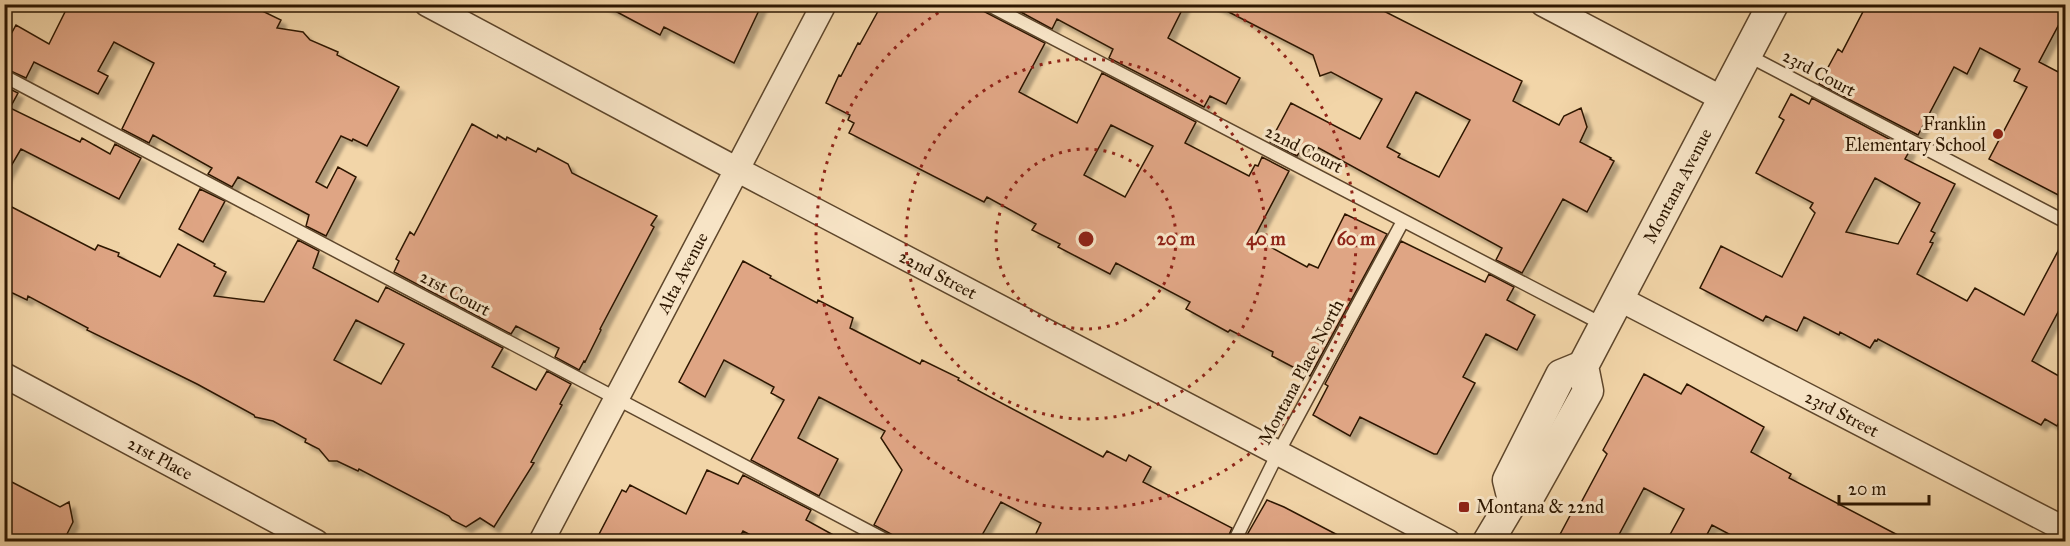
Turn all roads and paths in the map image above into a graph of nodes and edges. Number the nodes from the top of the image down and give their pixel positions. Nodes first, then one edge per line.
1 (427, 4) edge
2 (824, 4) edge
3 (987, 4) edge
4 (1543, 4) edge
5 (1773, 4) edge
6 (1747, 55) junction
7 (4, 76) edge
8 (1723, 99) junction
9 (736, 169) junction
10 (1403, 220) junction
11 (2066, 222) edge
12 (1618, 297) junction
13 (1604, 325) junction
14 (4, 375) edge
15 (617, 400) junction
16 (1278, 453) junction
17 (2066, 530) edge
18 (1490, 541) edge
19 (316, 542) edge
20 (541, 542) edge
21 (888, 542) edge
22 (1234, 542) edge
23 (1448, 542) edge

1 - 9 street, 22nd Street
2 - 9 street, Alta Avenue
3 - 10 lane, 22nd Court
4 - 8 street
5 - 6 street, Montana Avenue
6 - 8 street, Montana Avenue
6 - 11 lane, 23rd Court
7 - 15 lane, 21st Court
8 - 12 street, Montana Avenue
9 - 15 street, Alta Avenue
9 - 16 street, 22nd Street
10 - 13 lane, 22nd Court
10 - 16 lane, Montana Place North
12 - 13 street, Montana Avenue
12 - 17 street, 23rd Street
13 - 18 street, Montana Avenue
14 - 19 street, 21st Place
15 - 20 street, Alta Avenue
15 - 21 lane, 21st Court
16 - 22 lane, Montana Place North
16 - 23 street, 22nd Street

